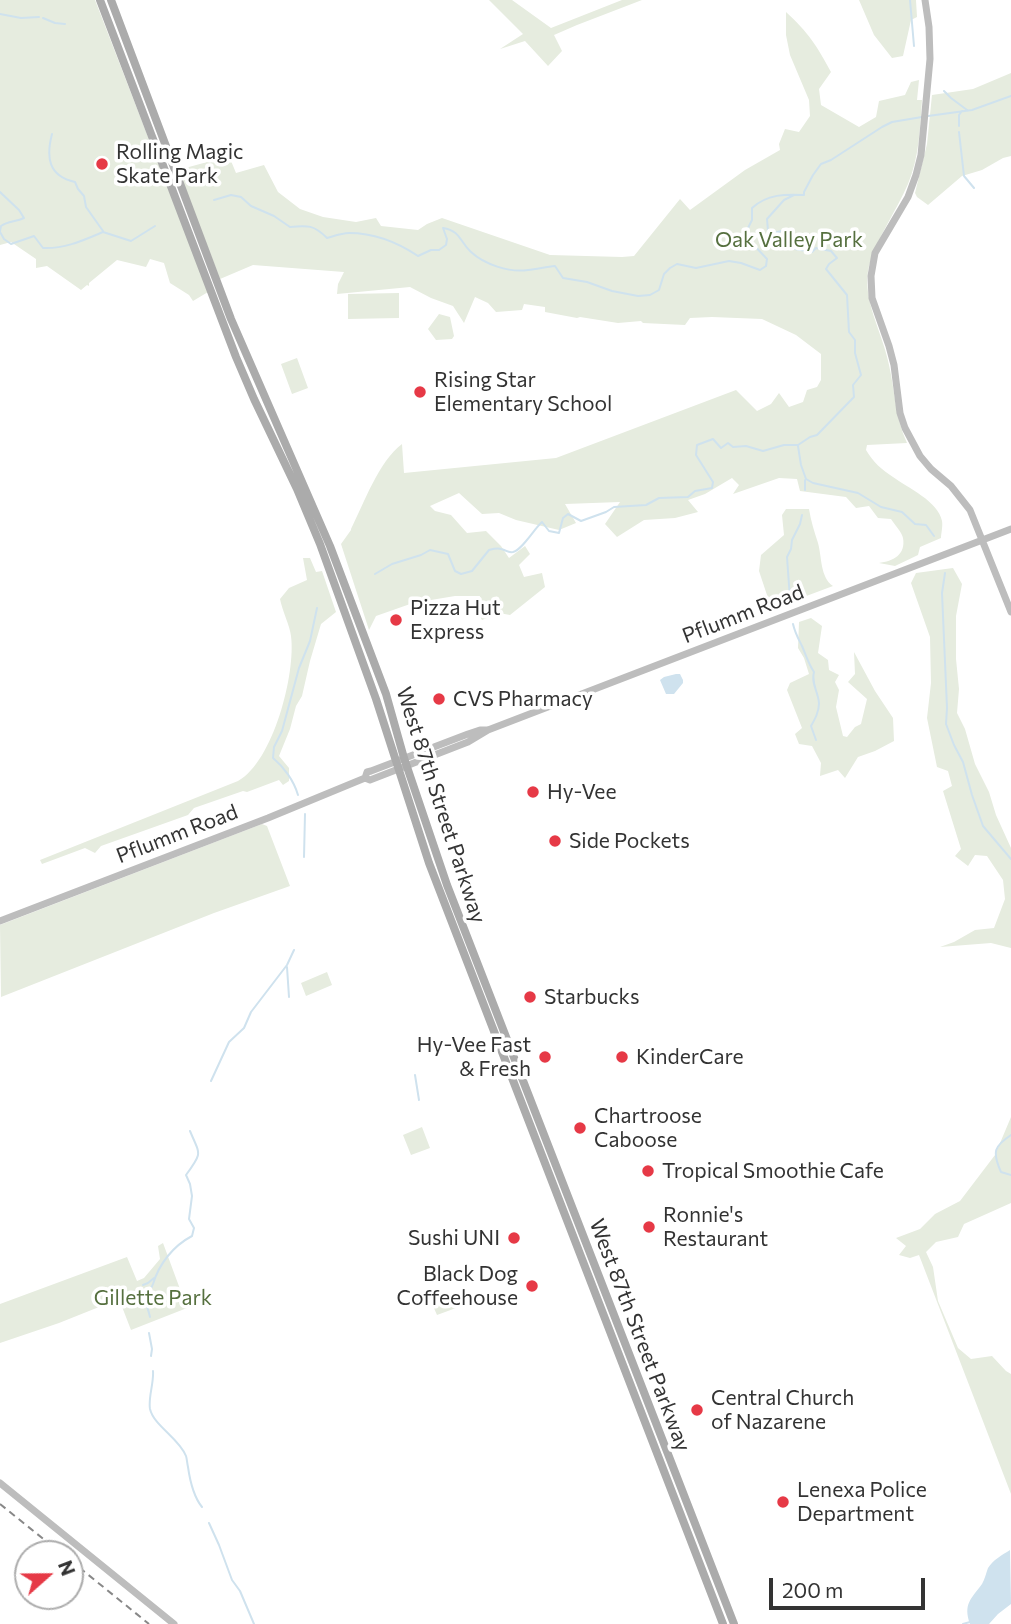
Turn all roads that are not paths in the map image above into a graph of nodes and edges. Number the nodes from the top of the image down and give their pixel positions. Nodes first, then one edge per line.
1 (100, 0) edge
2 (111, 0) edge
3 (925, 0) edge
4 (1011, 529) edge
5 (982, 540) junction
6 (1011, 612) edge
7 (345, 613) junction
8 (375, 663) junction
9 (401, 764) junction
10 (0, 921) edge
11 (509, 1071) junction
12 (538, 1120) junction
13 (577, 1246) junction
14 (600, 1281) junction
15 (0, 1483) edge
16 (174, 1624) edge
17 (723, 1624) edge
18 (734, 1624) edge

1 - 7 main road, West 87th Street Parkway
2 - 8 main road, West 87th Street Parkway
3 - 5 main road
4 - 5 main road, Pflumm Road
5 - 6 main road
5 - 9 main road, Pflumm Road
7 - 8 main road
7 - 9 main road, West 87th Street Parkway
8 - 9 main road, West 87th Street Parkway
9 - 10 main road, Pflumm Road
9 - 11 main road, West 87th Street Parkway
9 - 12 main road, West 87th Street Parkway
11 - 12 main road
11 - 13 main road, West 87th Street Parkway
12 - 14 main road, West 87th Street Parkway
13 - 14 main road
13 - 17 main road, West 87th Street Parkway
14 - 18 main road, West 87th Street Parkway
15 - 16 main road

